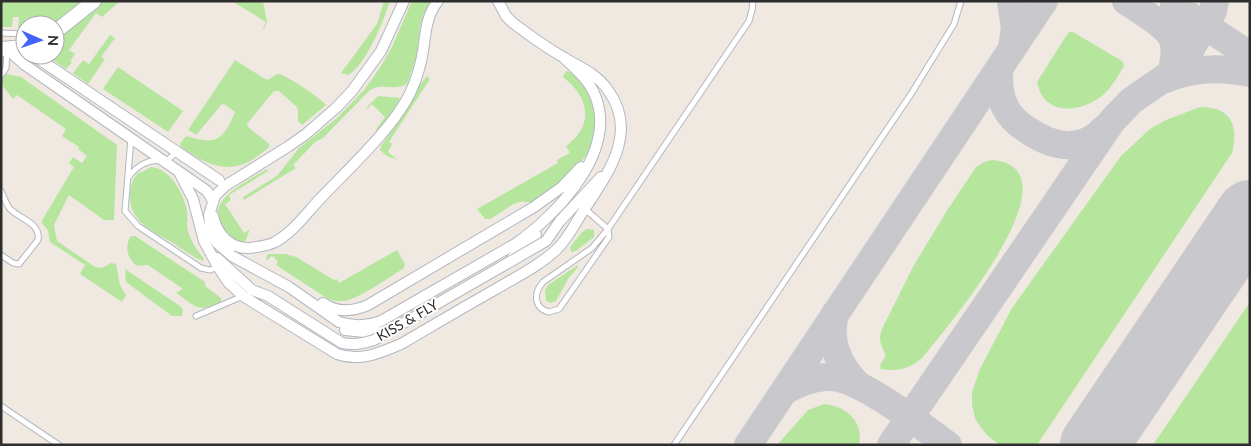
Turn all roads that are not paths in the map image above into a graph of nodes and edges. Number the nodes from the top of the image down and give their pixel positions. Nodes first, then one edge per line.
1 (94, 1) edge
2 (404, 1) edge
3 (438, 1) edge
4 (498, 1) edge
5 (753, 1) edge
6 (961, 1) edge
7 (65, 24) edge
8 (1, 33) edge
9 (15, 34) edge
10 (4, 49) edge
11 (564, 58) junction
12 (48, 65) edge
13 (1, 75) edge
14 (131, 138) junction
15 (594, 151) junction
16 (177, 152) junction
17 (165, 162) junction
18 (252, 168) junction
19 (179, 172) junction
20 (127, 178) junction
21 (219, 180) junction
22 (1, 191) edge
23 (207, 191) junction
24 (212, 204) junction
25 (581, 206) junction
26 (197, 210) junction
27 (553, 212) junction
28 (608, 229) junction
29 (212, 254) junction
30 (1, 255) edge
31 (218, 267) junction
32 (253, 267) junction
33 (246, 298) junction
34 (196, 316) dead end
35 (1, 406) edge
36 (59, 445) edge
37 (674, 445) edge

1 - 7 street
2 - 18 street
3 - 24 street
4 - 11 street
5 - 28 lane
6 - 37 lane
8 - 9 lane
10 - 13 lane
10 - 14 street
11 - 15 street
11 - 25 street
12 - 16 street
14 - 17 street
14 - 20 lane
15 - 27 street
15 - 32 street
16 - 17 lane
16 - 21 street
17 - 19 street
17 - 20 lane
18 - 21 street
18 - 24 street
19 - 23 street
19 - 26 street
20 - 31 lane
21 - 23 street
22 - 30 lane
23 - 24 street
23 - 26 street
24 - 32 street
25 - 28 lane
25 - 29 street, KISS & FLY, bridge
25 - 33 street
26 - 29 street
27 - 32 street
27 - 32 street
28 - 28 lane
29 - 31 street
31 - 33 street
33 - 34 lane
35 - 36 lane

